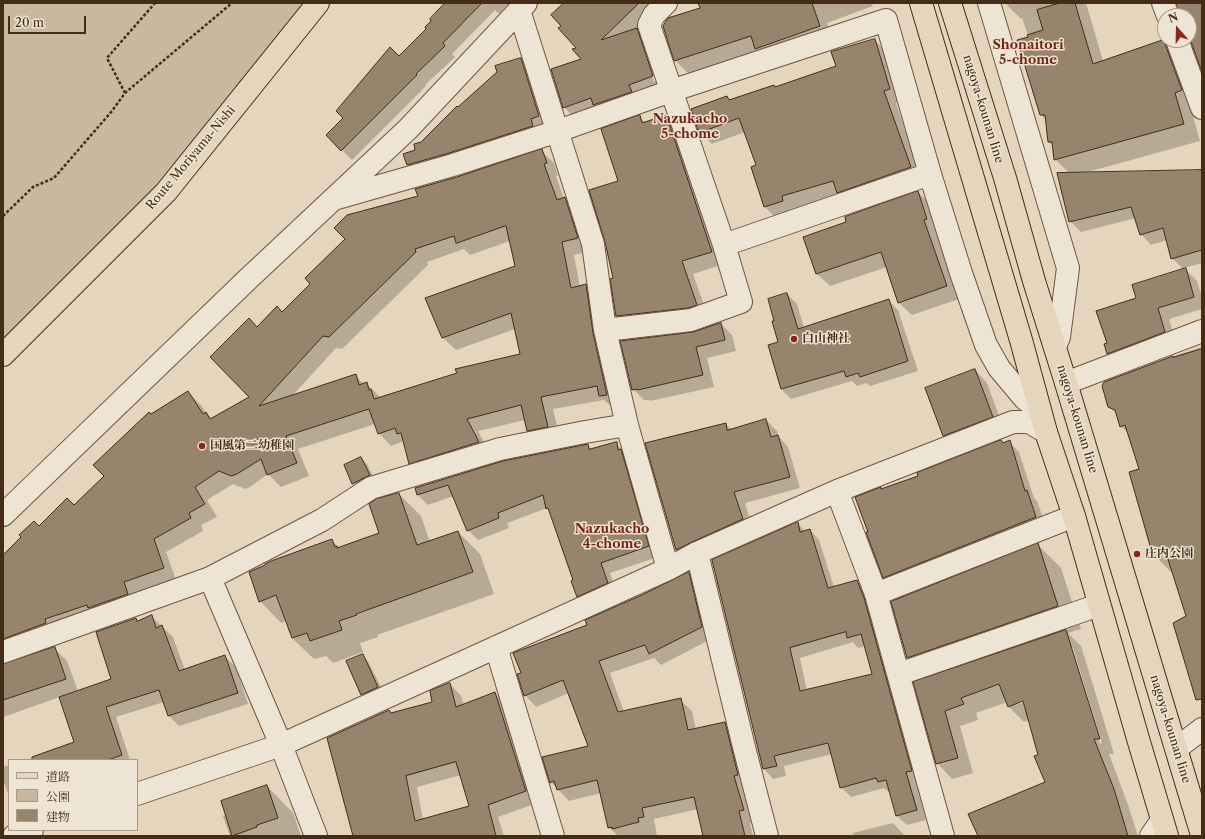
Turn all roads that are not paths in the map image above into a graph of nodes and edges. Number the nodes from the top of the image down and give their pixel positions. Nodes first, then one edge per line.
1 (318, 3) edge
2 (666, 3) edge
3 (921, 3) edge
4 (950, 3) edge
5 (990, 3) edge
6 (523, 6) edge
7 (884, 12) edge
8 (1180, 48) edge
9 (671, 91) junction
10 (1202, 108) edge
11 (558, 131) junction
12 (930, 174) junction
13 (334, 199) junction
14 (724, 245) junction
15 (605, 330) junction
16 (1202, 331) edge
17 (1055, 348) junction
18 (3, 355) edge
19 (1066, 383) junction
20 (1039, 409) junction
21 (627, 426) junction
22 (1046, 432) junction
23 (837, 491) junction
24 (3, 516) edge
25 (1074, 516) junction
26 (697, 553) junction
27 (668, 569) junction
28 (210, 578) junction
29 (876, 594) junction
30 (1099, 605) junction
31 (496, 647) junction
32 (3, 652) edge
33 (899, 674) junction
34 (1202, 729) edge
35 (281, 745) junction
36 (1177, 748) junction
37 (138, 794) edge
38 (1200, 822) edge
39 (29, 831) edge
40 (1160, 831) edge
41 (14, 836) edge
42 (316, 836) edge
43 (553, 836) edge
44 (767, 836) edge
45 (943, 836) edge

1 - 18 main road, Route Moriyama-Nishi
2 - 9 street
3 - 20 main road
4 - 17 main road, nagoya-kounan line
5 - 17 street
6 - 11 street
6 - 13 street
7 - 9 street
7 - 12 street
8 - 10 street
9 - 11 street
9 - 14 street
11 - 13 street
11 - 15 street
12 - 14 street
12 - 20 street
13 - 24 street
14 - 15 street
15 - 21 street
16 - 19 street
17 - 19 main road, nagoya-kounan line
19 - 36 main road, nagoya-kounan line
20 - 22 main road
21 - 27 street
21 - 28 street
22 - 23 street
22 - 25 main road
23 - 26 street
23 - 29 street
25 - 29 street
25 - 30 main road
26 - 27 street
26 - 44 street
27 - 31 street
28 - 32 street
28 - 35 street
29 - 33 street
30 - 33 street
30 - 40 main road
31 - 35 street
31 - 43 street
33 - 45 street
34 - 36 street
35 - 37 street
35 - 42 street
36 - 38 main road, nagoya-kounan line
39 - 41 street

